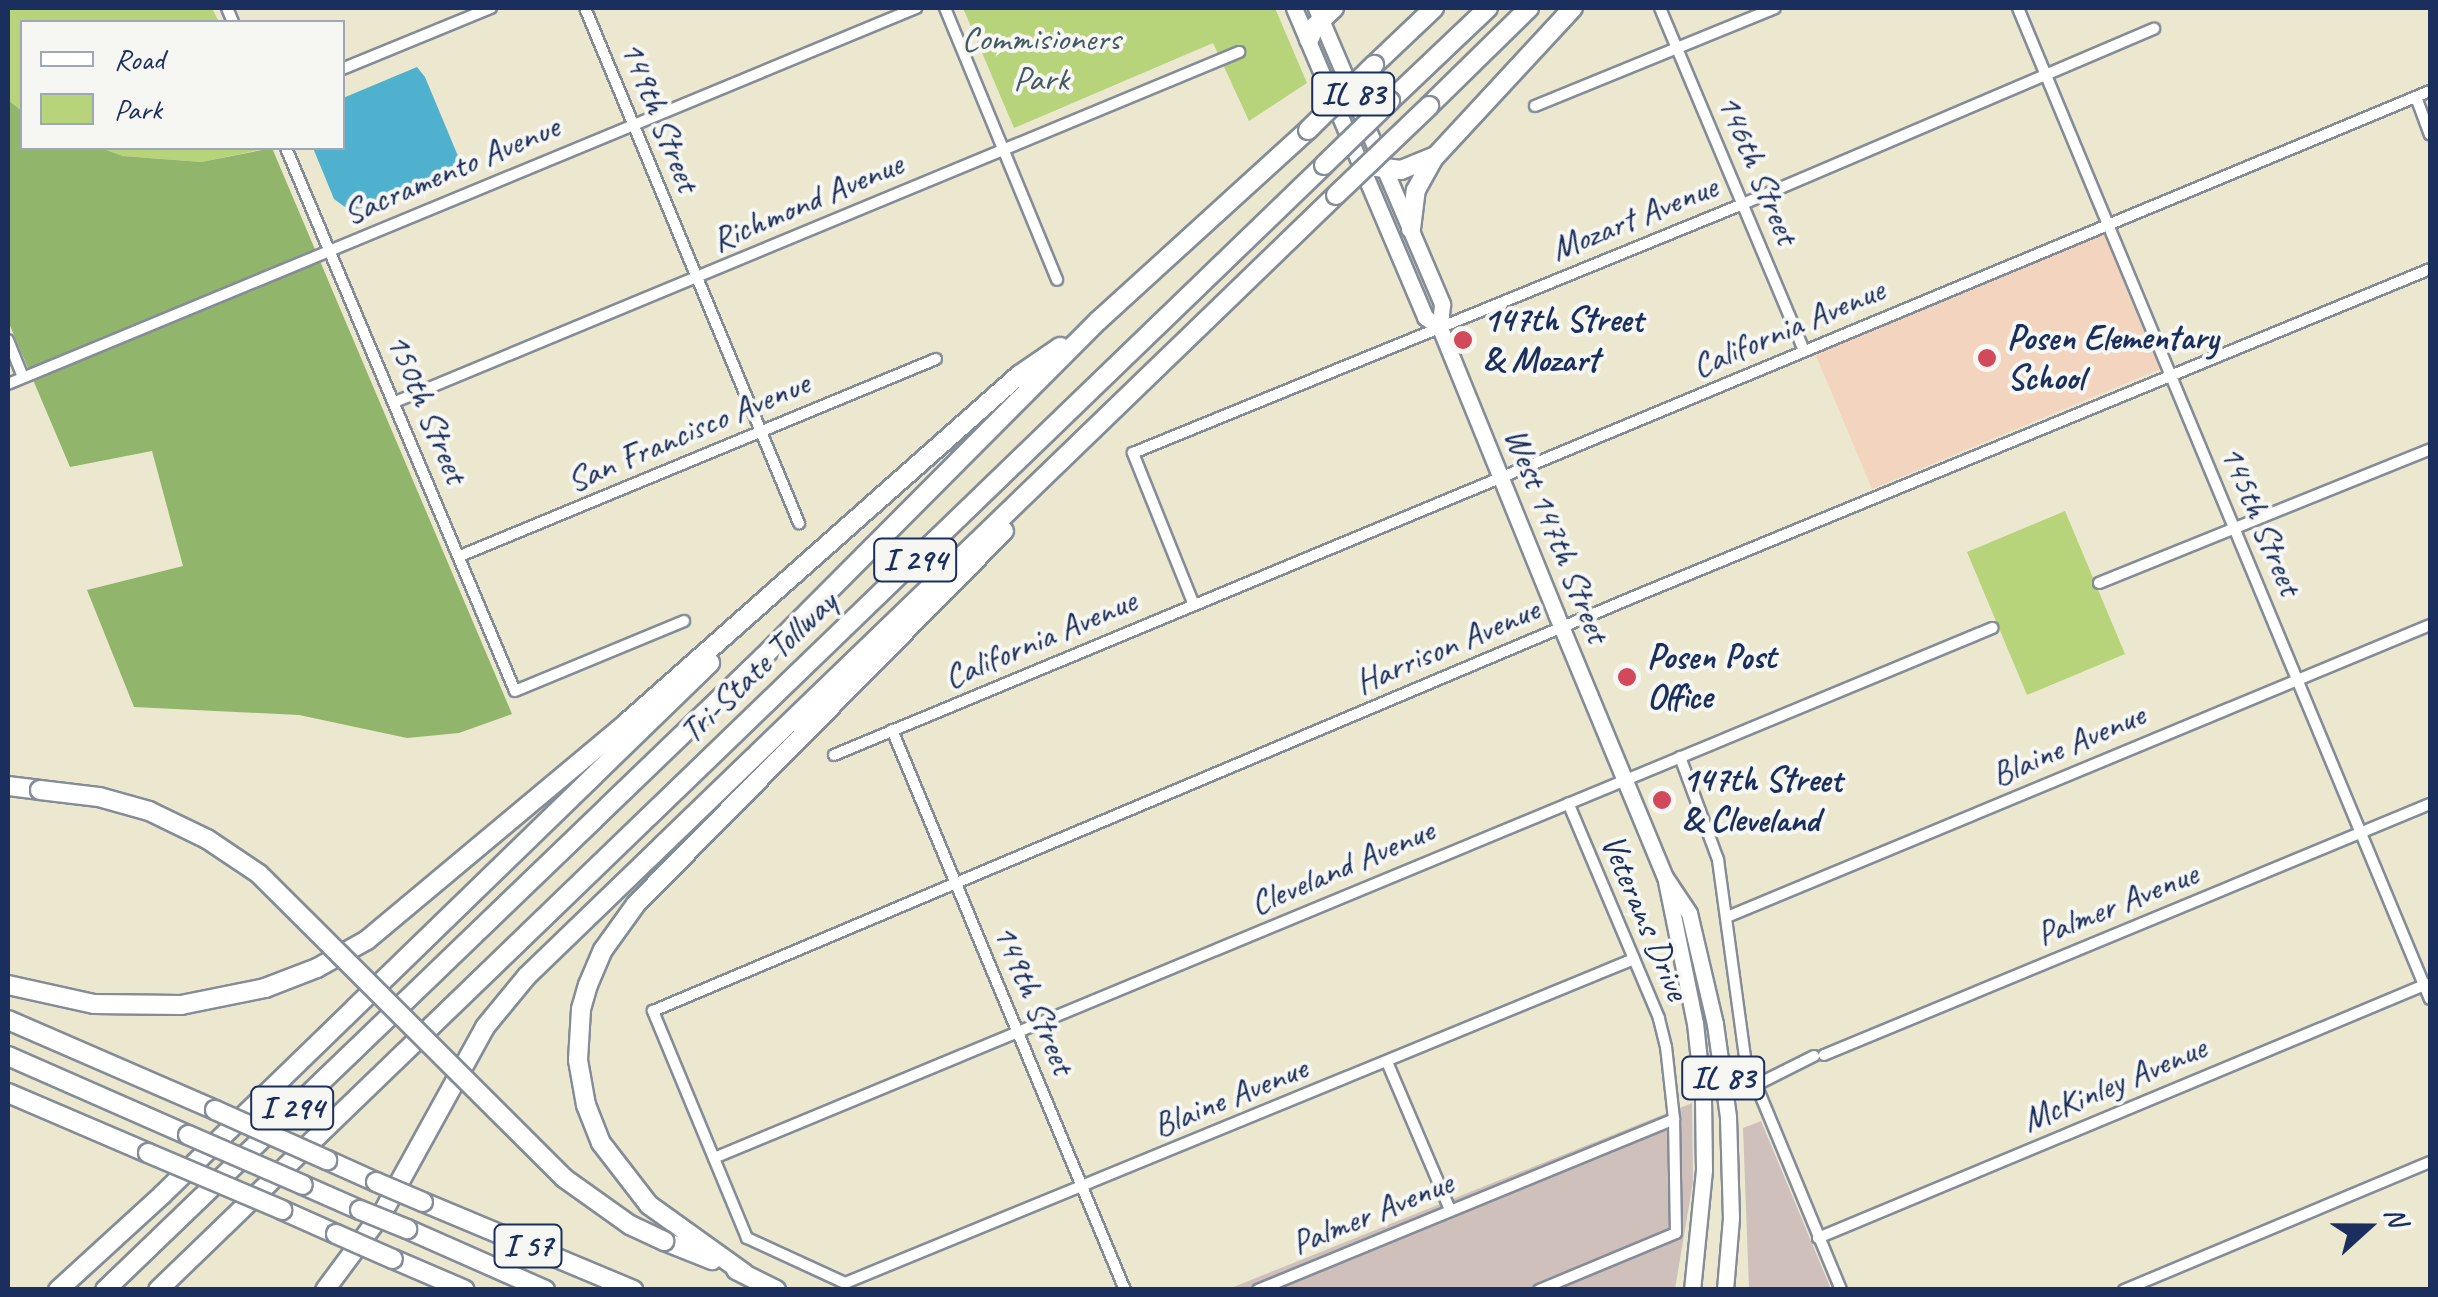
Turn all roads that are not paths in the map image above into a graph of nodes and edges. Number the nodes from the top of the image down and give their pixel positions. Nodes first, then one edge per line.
1 (491, 8) edge
2 (585, 8) edge
3 (916, 8) edge
4 (945, 8) edge
5 (1294, 8) edge
6 (1434, 8) edge
7 (1488, 8) edge
8 (1529, 8) edge
9 (1573, 8) edge
10 (1660, 8) edge
11 (1775, 8) edge
12 (2018, 8) edge
13 (1324, 12) edge
14 (2154, 30) dead end
15 (1308, 40) junction
16 (1677, 48) junction
17 (1239, 52) dead end
18 (345, 68) edge
19 (2046, 74) junction
20 (2430, 91) edge
21 (2416, 97) junction
22 (1535, 106) dead end
23 (634, 124) junction
24 (2430, 134) edge
25 (287, 150) edge
26 (1004, 150) junction
27 (1436, 154) junction
28 (1361, 165) junction
29 (1386, 168) junction
30 (1743, 204) junction
31 (2108, 224) junction
32 (1411, 229) junction
33 (330, 250) junction
34 (2430, 268) edge
35 (696, 278) junction
36 (1057, 280) dead end
37 (1098, 321) junction
38 (1440, 328) junction
39 (8, 340) edge
40 (1804, 351) junction
41 (936, 358) dead end
42 (2172, 377) junction
43 (23, 378) junction
44 (8, 384) edge
45 (395, 402) junction
46 (761, 432) junction
47 (1086, 437) junction
48 (2430, 449) edge
49 (1501, 478) junction
50 (799, 523) dead end
51 (2235, 529) junction
52 (460, 556) junction
53 (2099, 583) dead end
54 (1194, 605) junction
55 (756, 610) junction
56 (684, 621) dead end
57 (2430, 625) edge
58 (1562, 627) junction
59 (1992, 628) dead end
60 (2298, 680) junction
61 (892, 730) junction
62 (834, 755) dead end
63 (1680, 757) junction
64 (1626, 779) junction
65 (8, 786) edge
66 (40, 790) junction
67 (8, 794) edge
68 (1568, 803) junction
69 (2430, 804) edge
70 (2362, 833) junction
71 (1665, 877) junction
72 (956, 884) junction
73 (1727, 917) junction
74 (1634, 959) junction
75 (2428, 983) edge
76 (8, 985) edge
77 (2430, 999) edge
78 (8, 1020) edge
79 (1018, 1032) junction
80 (8, 1056) edge
81 (1387, 1062) junction
82 (1756, 1085) junction
83 (8, 1093) edge
84 (1674, 1119) junction
85 (714, 1158) junction
86 (2430, 1162) edge
87 (1082, 1186) junction
88 (1450, 1210) junction
89 (667, 1232) junction
90 (1818, 1238) junction
91 (58, 1290) edge
92 (105, 1290) edge
93 (158, 1290) edge
94 (325, 1290) edge
95 (465, 1290) edge
96 (545, 1290) edge
97 (632, 1290) edge
98 (776, 1290) edge
99 (1125, 1290) edge
100 (1258, 1290) edge
101 (1540, 1290) edge
102 (1692, 1290) edge
103 (1725, 1290) edge
104 (1841, 1290) edge
105 (2124, 1290) edge

1 - 18 street
2 - 23 street, 149th Street
3 - 23 street, Sacramento Avenue
4 - 26 street
5 - 15 main road, West 147th Street / IL 83
6 - 37 highway, Tri-State Tollway / I 294, bridge
7 - 93 highway, Tri-State Tollway / I 294, bridge
8 - 47 highway, bridge
9 - 27 highway
10 - 16 street, 146th Street
11 - 16 street
12 - 19 street, 145th Street
13 - 15 highway
13 - 29 main road, West 147th Street / IL 83
14 - 19 street, Mozart Avenue
15 - 28 main road, West 147th Street / IL 83
16 - 22 street
16 - 30 street, 146th Street
17 - 26 street, Richmond Avenue
19 - 30 street, Mozart Avenue
19 - 31 street, 145th Street
20 - 21 street, California Avenue
21 - 24 street
21 - 31 street, California Avenue
23 - 33 street, Sacramento Avenue
23 - 35 street, 149th Street
25 - 33 street, 150th Street
26 - 35 street, Richmond Avenue
26 - 36 street
27 - 29 highway
27 - 32 highway
28 - 29 highway
28 - 38 main road, West 147th Street / IL 83
29 - 32 main road, West 147th Street / IL 83
30 - 38 street, Mozart Avenue
30 - 40 street, 146th Street
31 - 40 street, California Avenue
31 - 42 street, 145th Street
32 - 38 main road, West 147th Street / IL 83
33 - 43 street, Sacramento Avenue
33 - 45 street, 150th Street
34 - 42 street, Harrison Avenue
35 - 45 street, Richmond Avenue
35 - 46 street, 149th Street
37 - 55 highway
37 - 92 highway, Tri-State Tollway / I 294
38 - 49 main road, West 147th Street / IL 83
38 - 54 street, Mozart Avenue
39 - 43 street
40 - 49 street, California Avenue
41 - 46 street, San Francisco Avenue
42 - 51 street, 145th Street
42 - 58 street, Harrison Avenue
43 - 44 street, Sacramento Avenue
45 - 52 street, 150th Street
46 - 50 street, 149th Street
46 - 52 street, San Francisco Avenue
47 - 89 highway
47 - 94 highway
48 - 51 street
49 - 54 street, California Avenue
49 - 58 main road, West 147th Street / IL 83
51 - 53 street
51 - 60 street, 145th Street
52 - 56 street, 150th Street
54 - 61 street, California Avenue
55 - 76 highway
55 - 91 highway
57 - 60 street, Blaine Avenue
58 - 64 main road, West 147th Street / IL 83
58 - 72 street, Harrison Avenue
59 - 63 street, Cleveland Avenue
60 - 70 street, 145th Street
60 - 73 street, Blaine Avenue
61 - 62 street, California Avenue
61 - 72 street, 149th Street
63 - 64 street, Cleveland Avenue
63 - 73 street
64 - 68 street, Cleveland Avenue
64 - 71 main road, West 147th Street / IL 83
65 - 66 highway
66 - 67 highway
66 - 89 highway, bridge
68 - 74 street, Veterans Drive
68 - 79 street, Cleveland Avenue
69 - 70 street, Palmer Avenue
70 - 75 street, 145th Street
70 - 82 street, Palmer Avenue
71 - 102 main road, West 147th Street / IL 83
71 - 103 main road, West 147th Street / IL 83
72 - 79 street, 149th Street
72 - 85 street, Harrison Avenue
73 - 82 street
74 - 81 street, Blaine Avenue
74 - 84 street, Veterans Drive
75 - 77 street, 145th Street
75 - 90 street, McKinley Avenue
78 - 97 highway, I 57, bridge
79 - 85 street, Cleveland Avenue
79 - 87 street, 149th Street
80 - 96 highway, I 57, bridge
81 - 87 street, Blaine Avenue
81 - 88 street
82 - 90 street
83 - 95 highway, bridge
84 - 88 street, Palmer Avenue
84 - 101 street, Veterans Drive
85 - 87 street, Blaine Avenue
86 - 105 street
87 - 99 street, 149th Street
88 - 100 street, Palmer Avenue
89 - 98 highway
90 - 104 street

